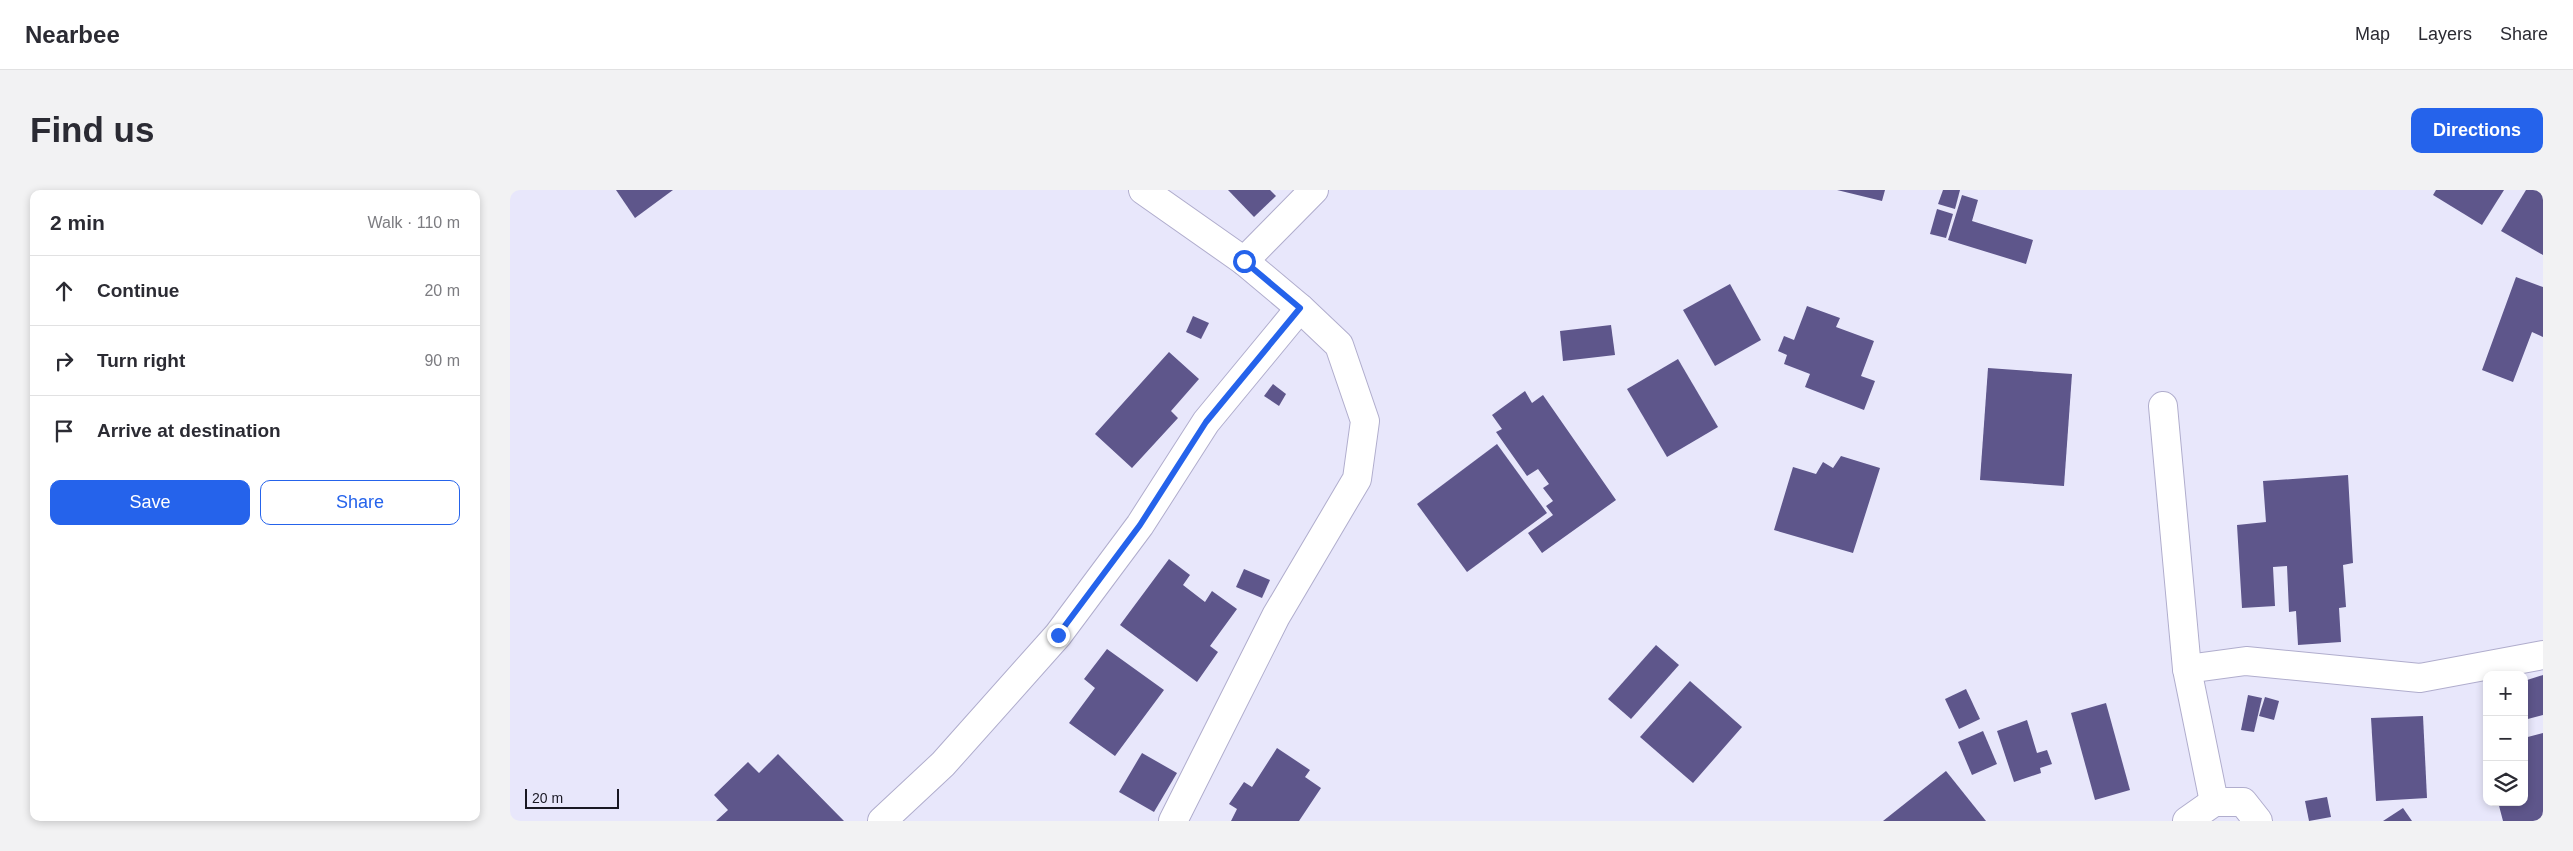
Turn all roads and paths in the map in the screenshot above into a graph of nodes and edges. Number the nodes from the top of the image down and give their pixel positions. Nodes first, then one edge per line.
1 (1144, 190) edge
2 (1314, 190) edge
3 (1244, 261) junction
4 (1300, 308) junction
5 (2163, 406) dead end
6 (2543, 655) edge
7 (2187, 669) junction
8 (2214, 802) junction
9 (882, 821) edge
10 (1173, 821) edge
11 (2187, 821) edge
12 (2258, 821) edge

1 - 3 street
2 - 3 street
3 - 4 street
4 - 9 street
4 - 10 street
5 - 7 street
6 - 7 street
7 - 8 street
8 - 11 street
8 - 12 street

